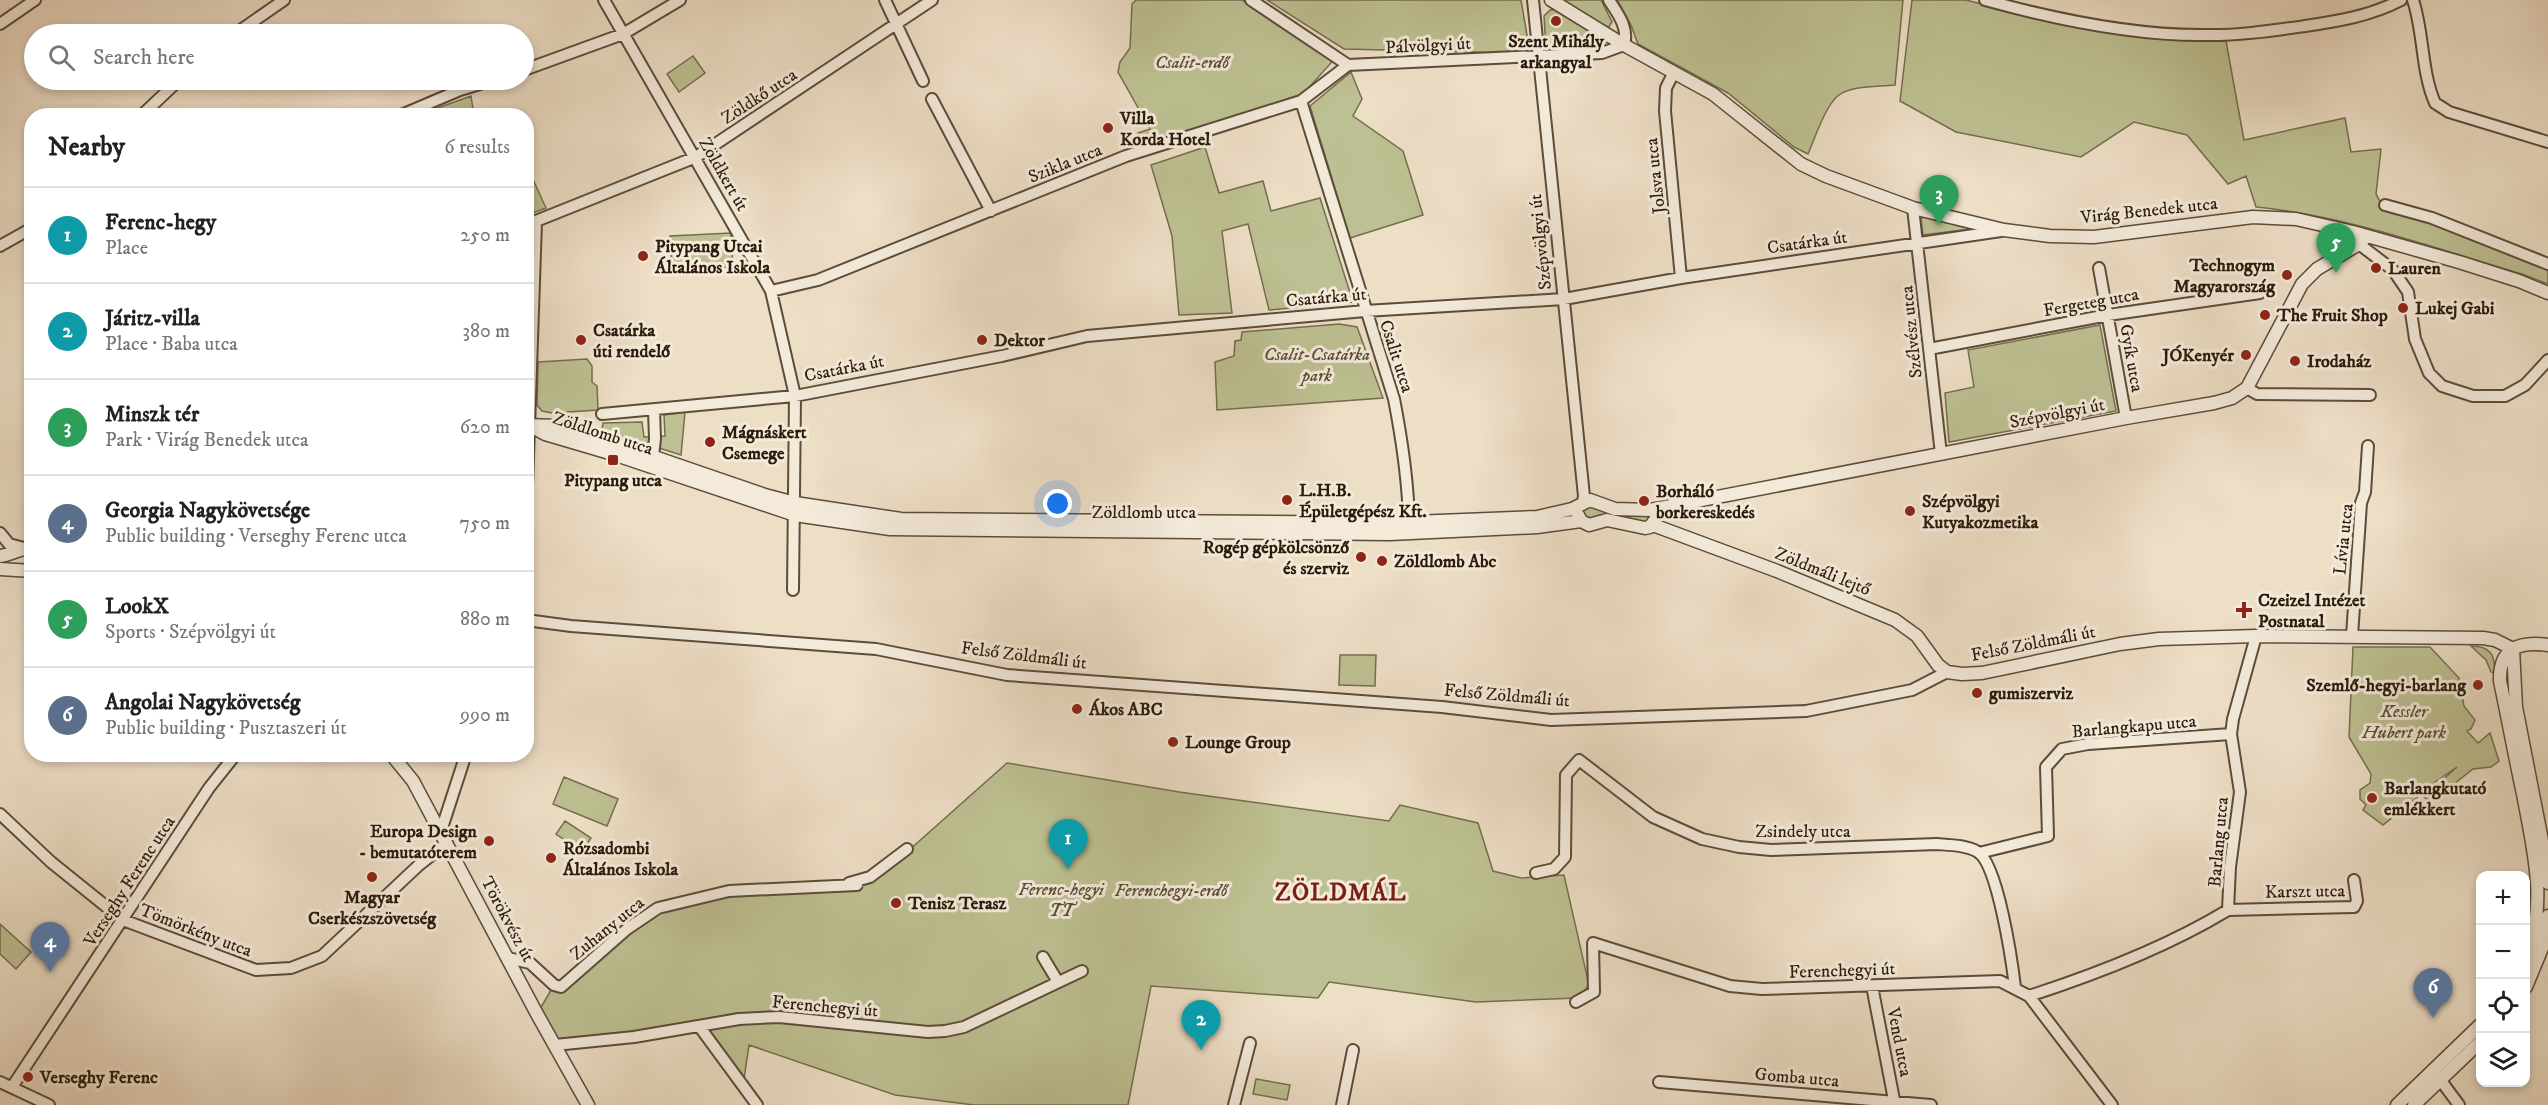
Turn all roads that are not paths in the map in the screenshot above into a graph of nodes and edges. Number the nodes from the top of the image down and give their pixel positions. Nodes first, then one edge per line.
1 (35, 0) edge
2 (284, 0) edge
3 (603, 0) edge
4 (680, 0) edge
5 (885, 0) edge
6 (932, 0) edge
7 (1251, 0) edge
8 (1533, 0) edge
9 (1551, 0) edge
10 (1609, 0) edge
11 (1985, 0) edge
12 (2401, 0) edge
13 (2413, 0) edge
14 (0, 24) edge
15 (249, 24) edge
16 (896, 25) junction
17 (623, 34) junction
18 (1624, 45) junction
19 (1539, 57) junction
20 (1348, 65) junction
21 (534, 66) edge
22 (1674, 72) junction
23 (923, 81) dead end
24 (168, 90) edge
25 (460, 90) edge
26 (932, 99) dead end
27 (1301, 101) junction
28 (149, 108) edge
29 (418, 108) edge
30 (2548, 142) edge
31 (696, 158) junction
32 (2385, 205) dead end
33 (1913, 208) junction
34 (991, 211) junction
35 (534, 223) edge
36 (2004, 230) junction
37 (24, 232) edge
38 (2363, 240) junction
39 (1918, 244) junction
40 (0, 246) edge
41 (2548, 264) edge
42 (2099, 268) dead end
43 (1682, 278) junction
44 (771, 291) junction
45 (2260, 293) dead end
46 (2548, 293) edge
47 (1564, 299) junction
48 (1365, 311) junction
49 (2108, 315) junction
50 (1929, 349) junction
51 (2548, 360) edge
52 (2247, 388) junction
53 (2370, 395) dead end
54 (795, 396) junction
55 (654, 410) junction
56 (602, 414) dead end
57 (2126, 418) junction
58 (534, 425) edge
59 (534, 428) edge
60 (2368, 446) dead end
61 (1941, 453) junction
62 (653, 456) junction
63 (679, 471) junction
64 (1586, 503) junction
65 (795, 509) junction
66 (1653, 518) junction
67 (1581, 521) junction
68 (1409, 528) junction
69 (0, 533) edge
70 (24, 547) edge
71 (24, 550) edge
72 (0, 556) edge
73 (0, 569) edge
74 (24, 572) edge
75 (793, 590) dead end
76 (534, 621) edge
77 (2256, 636) junction
78 (2352, 636) junction
79 (2548, 645) edge
80 (2513, 649) junction
81 (1947, 672) junction
82 (2231, 734) junction
83 (230, 762) edge
84 (398, 762) edge
85 (464, 762) edge
86 (0, 814) edge
87 (2048, 836) joint
88 (444, 837) junction
89 (907, 849) dead end
90 (1979, 853) junction
91 (2542, 867) edge
92 (1536, 873) dead end
93 (2354, 880) dead end
94 (2548, 883) edge
95 (2228, 910) junction
96 (2548, 916) edge
97 (123, 920) junction
98 (2530, 943) edge
99 (1043, 957) dead end
100 (508, 958) junction
101 (1082, 970) dead end
102 (2529, 979) edge
103 (1058, 982) junction
104 (1872, 986) junction
105 (2016, 987) junction
106 (2028, 996) junction
107 (1576, 1002) dead end
108 (699, 1026) junction
109 (2476, 1031) edge
110 (1250, 1043) dead end
111 (555, 1045) junction
112 (2476, 1046) edge
113 (1353, 1050) dead end
114 (2437, 1076) junction
115 (0, 1082) edge
116 (1659, 1082) dead end
117 (12, 1088) junction
118 (1895, 1103) edge
119 (49, 1105) edge
120 (588, 1105) edge
121 (757, 1105) edge
122 (1234, 1105) edge
123 (1342, 1105) edge
124 (1931, 1105) edge
125 (2112, 1105) edge
126 (2397, 1105) edge
127 (2414, 1105) edge
128 (2459, 1105) edge

1 - 14 street
2 - 15 street
3 - 17 street, Zöldkert út
4 - 17 street
5 - 16 street
6 - 16 street, Zöldkő utca
7 - 20 street
8 - 19 street, Szépvölgyi út
9 - 18 street, Virág Benedek utca
10 - 18 street
11 - 12 street
13 - 30 street
16 - 23 street
16 - 31 street, Zöldkő utca
17 - 21 street
17 - 31 street, Zöldkert út
18 - 19 street, Pálvölgyi út
18 - 22 street, Virág Benedek utca
19 - 20 street, Pálvölgyi út
19 - 47 street, Szépvölgyi út
20 - 27 street, Szikla utca
22 - 33 street, Virág Benedek utca
22 - 43 street, Jolsva utca
24 - 28 street
25 - 29 street
26 - 34 street
27 - 34 street, Szikla utca
27 - 48 street, Csalit utca
31 - 35 street, Zöldkő utca
31 - 44 street, Zöldkert út
32 - 41 street
33 - 36 street, Virág Benedek utca
33 - 39 street, Szélvész utca
34 - 44 street, Szikla utca
36 - 38 street, Virág Benedek utca
36 - 39 street, Csatárka út
37 - 40 street
38 - 46 street, Virág Benedek utca
38 - 51 street
38 - 52 street
39 - 43 street, Csatárka út
39 - 50 street, Szélvész utca
42 - 49 street, Gyík utca
43 - 47 street, Csatárka út
44 - 54 street, Zöldkert út
45 - 49 street, Fergeteg utca
47 - 48 street, Csatárka út
47 - 64 street, Szépvölgyi út
48 - 54 street, Csatárka út
48 - 68 street, Csalit utca
49 - 50 street, Fergeteg utca
49 - 57 street, Gyík utca
50 - 61 street, Szélvész utca
52 - 53 street
52 - 57 street, Szépvölgyi út
54 - 55 street, Csatárka út
54 - 65 street, Zöldkert út
55 - 56 street, Csatárka út
55 - 62 street
57 - 61 street, Szépvölgyi út
58 - 62 street, Zöldlomb utca
59 - 63 street, Zöldlomb utca
60 - 78 street, Lívia utca
61 - 66 street, Szépvölgyi út
62 - 63 street, Zöldlomb utca
63 - 65 street, Zöldlomb utca
64 - 66 street, Szépvölgyi út
64 - 67 street
64 - 68 street, Zöldlomb utca
65 - 68 street, Zöldlomb utca
65 - 75 street, Zöldkert út
66 - 67 street, Szépvölgyi út
66 - 81 street, Zöldmáli lejtő
67 - 68 street, Zöldlomb utca
69 - 70 street
71 - 72 street
73 - 74 street
76 - 81 street, Felső Zöldmáli út
77 - 78 street, Felső Zöldmáli út
77 - 81 street, Felső Zöldmáli út
77 - 82 street, Barlang utca
78 - 80 street, Felső Zöldmáli út
79 - 80 street
80 - 91 street
82 - 87 street, Barlangkapu utca
82 - 95 street, Barlang utca
83 - 97 street, Verseghy Ferenc utca
84 - 88 street, Törökvész út
85 - 88 street
86 - 97 street, Tömörkény utca
87 - 90 street, Zsindely utca
88 - 97 street, Tömörkény utca
88 - 100 street, Törökvész út
89 - 100 street, Zuhany utca
90 - 92 street, Zsindely utca
90 - 105 street
91 - 94 street
91 - 98 street
93 - 95 street, Karszt utca
95 - 106 street, Barlang utca
96 - 102 street
97 - 117 street, Verseghy Ferenc utca
99 - 103 street
100 - 111 street, Törökvész út
101 - 103 street, Ferenchegyi út
103 - 108 street, Ferenchegyi út
104 - 105 street, Ferenchegyi út
104 - 107 street, Ferenchegyi út
104 - 118 street, Vend utca
105 - 106 street, Ferenchegyi út
106 - 125 street, Ferenchegyi út
108 - 111 street, Ferenchegyi út
108 - 121 street
109 - 114 street
110 - 122 street
111 - 120 street, Törökvész út
112 - 114 street
113 - 123 street
114 - 126 street
114 - 127 street
114 - 128 street
115 - 117 street
116 - 118 street, Gomba utca
117 - 119 street
118 - 124 street, Gomba utca

